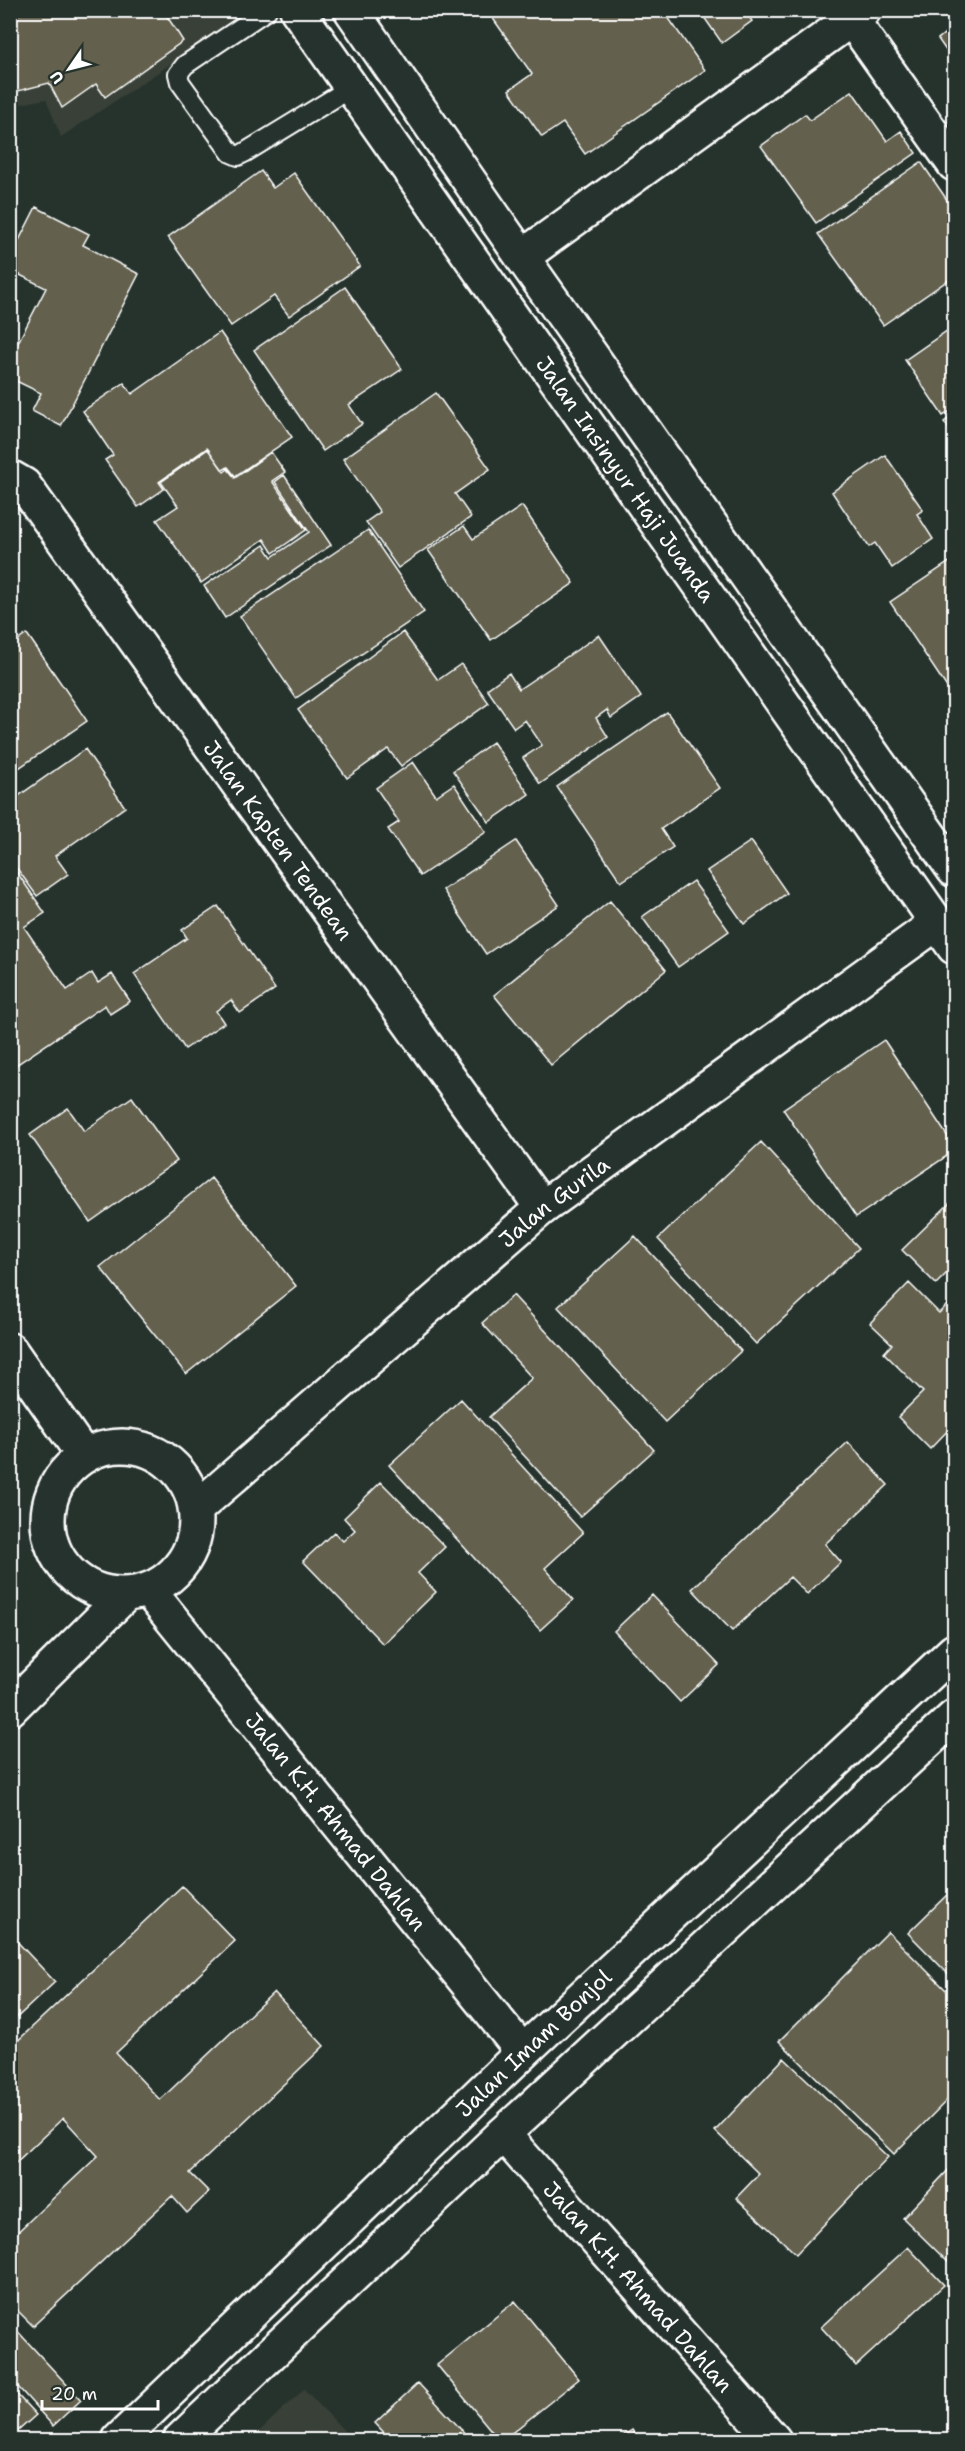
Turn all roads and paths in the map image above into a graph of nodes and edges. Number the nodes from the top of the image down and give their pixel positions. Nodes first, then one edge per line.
1 (267, 10) edge
2 (297, 10) edge
3 (351, 10) edge
4 (853, 13) edge
5 (352, 87) junction
6 (954, 164) edge
7 (522, 257) junction
8 (10, 477) edge
9 (954, 870) edge
10 (946, 935) edge
11 (542, 1208) junction
12 (10, 1350) edge
13 (84, 1456) junction
14 (196, 1509) junction
15 (137, 1593) junction
16 (954, 1651) edge
17 (10, 1709) edge
18 (954, 1717) edge
19 (780, 1813) junction
20 (814, 1847) junction
21 (523, 2052) junction
22 (503, 2134) junction
23 (119, 2440) edge
24 (180, 2440) edge
25 (774, 2440) edge

1 - 5 lane
2 - 5 main road, Jalan Insinyur Haji Juanda
3 - 7 main road, Jalan Insinyur Haji Juanda
4 - 6 main road
4 - 7 main road
5 - 10 main road, Jalan Insinyur Haji Juanda
7 - 9 main road, Jalan Insinyur Haji Juanda
8 - 11 main road, Jalan Kapten Tendean
10 - 11 main road, Jalan Gurila
11 - 14 main road, Jalan Gurila
12 - 13 main road
13 - 14 main road
13 - 15 main road
14 - 15 main road
15 - 17 main road
15 - 21 main road, Jalan K.H. Ahmad Dahlan
16 - 19 main road, Jalan Imam Bonjol
18 - 20 main road, Jalan Imam Bonjol
19 - 20 main road
19 - 21 main road, Jalan Imam Bonjol
20 - 22 main road, Jalan Imam Bonjol
21 - 23 main road, Jalan Imam Bonjol
22 - 24 main road, Jalan Imam Bonjol
22 - 25 main road, Jalan K.H. Ahmad Dahlan

